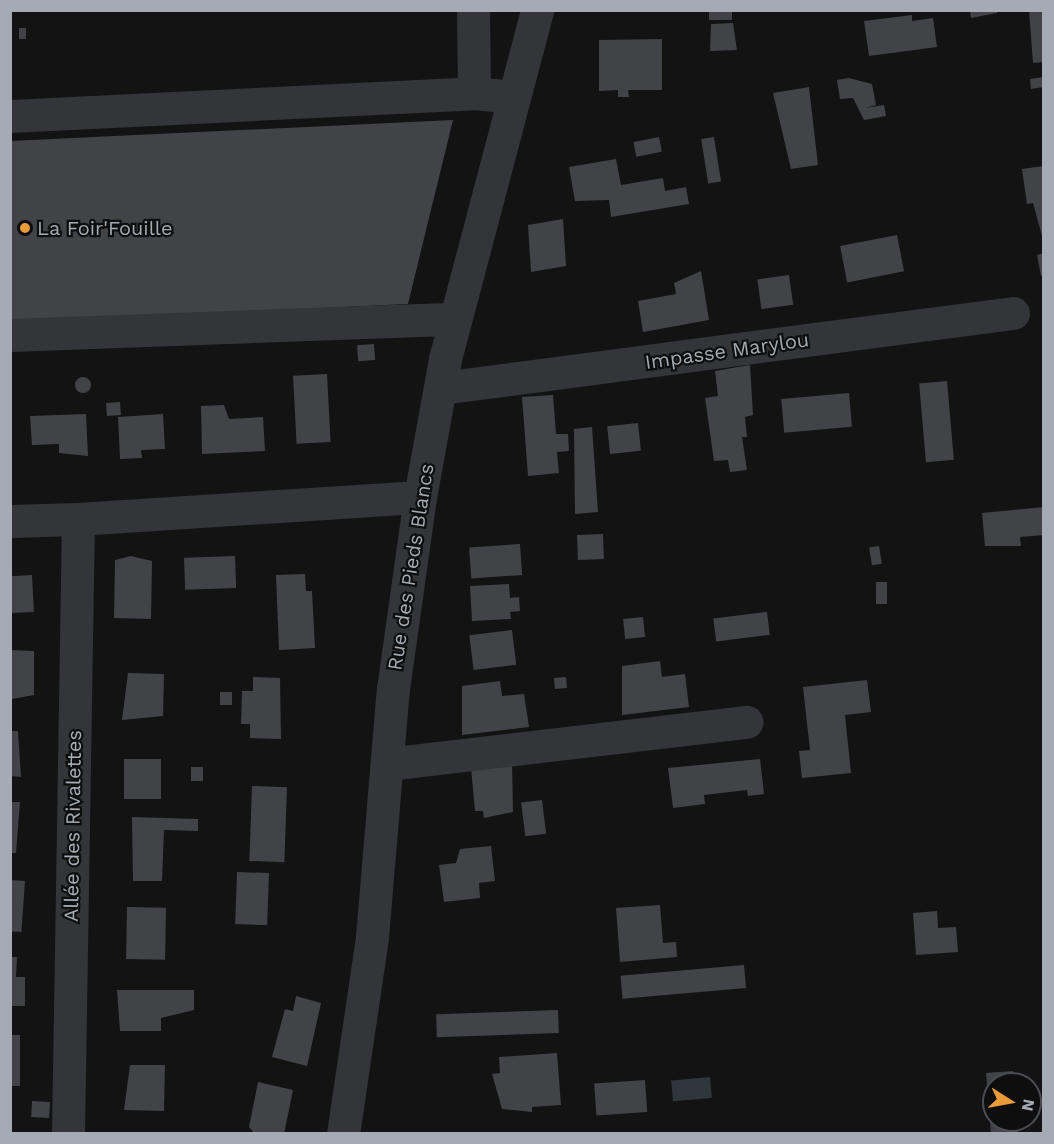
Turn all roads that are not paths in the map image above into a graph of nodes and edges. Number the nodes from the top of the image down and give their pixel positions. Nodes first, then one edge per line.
1 (473, 10) edge
2 (537, 10) edge
3 (474, 93) junction
4 (514, 97) junction
5 (10, 116) edge
6 (1012, 313) dead end
7 (455, 319) junction
8 (10, 335) edge
9 (441, 388) junction
10 (420, 497) junction
11 (78, 519) junction
12 (10, 521) edge
13 (747, 722) dead end
14 (387, 764) junction
15 (68, 1134) edge
16 (343, 1134) edge

1 - 3 street
2 - 4 street, Rue des Pieds Blancs
3 - 4 street
3 - 5 street
4 - 7 street, Rue des Pieds Blancs
6 - 9 street, Impasse Marylou
7 - 8 street
7 - 9 street, Rue des Pieds Blancs
9 - 10 street, Rue des Pieds Blancs
10 - 11 street
10 - 14 street, Rue des Pieds Blancs
11 - 12 street
11 - 15 street, Allée des Rivalettes
13 - 14 street
14 - 16 street, Rue des Pieds Blancs

